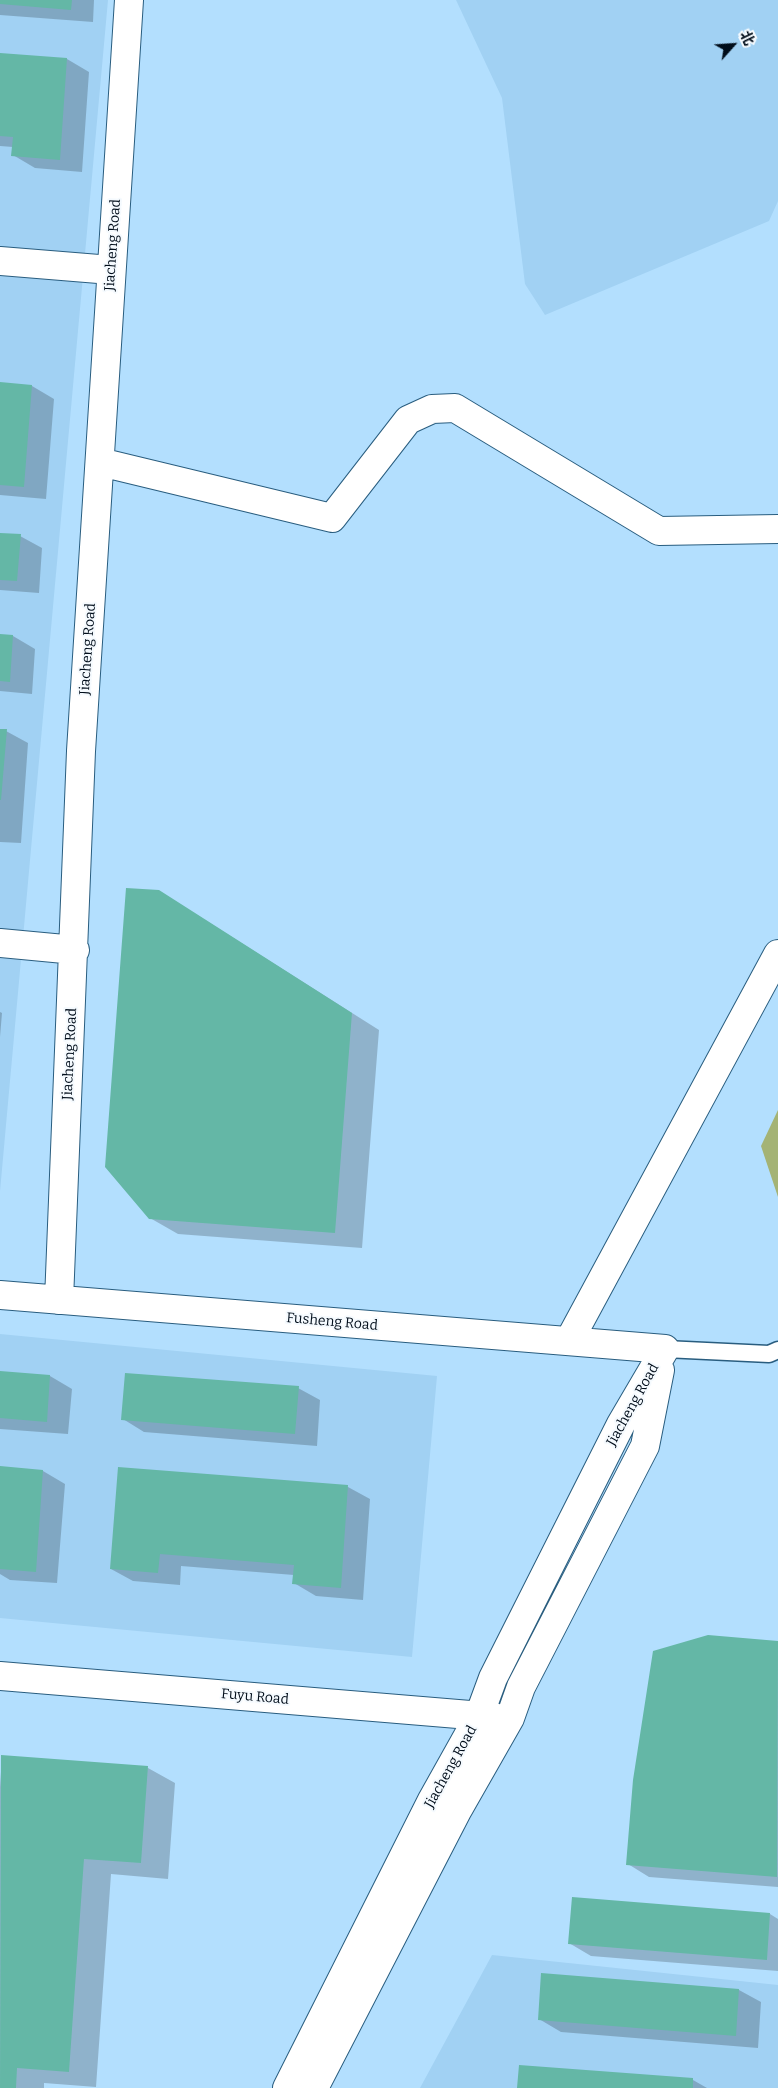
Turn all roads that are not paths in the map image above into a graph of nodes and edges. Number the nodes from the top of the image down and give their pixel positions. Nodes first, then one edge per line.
1 (128, 0) edge
2 (0, 261) edge
3 (111, 270) junction
4 (100, 462) junction
5 (778, 529) edge
6 (0, 943) edge
7 (74, 950) junction
8 (778, 954) edge
9 (0, 1295) edge
10 (59, 1300) junction
11 (569, 1341) junction
12 (664, 1349) junction
13 (778, 1350) edge
14 (0, 1676) edge
15 (479, 1716) junction
16 (510, 1718) junction
17 (287, 2088) edge
18 (314, 2088) edge

1 - 3 street, Jiacheng Road
2 - 3 street
3 - 4 street, Jiacheng Road
4 - 5 street
4 - 7 street, Jiacheng Road
6 - 7 street
7 - 10 street, Jiacheng Road
8 - 11 street
9 - 10 street, Fusheng Road
10 - 11 street, Fusheng Road
11 - 12 street, Fusheng Road
12 - 13 lane
12 - 15 street, Jiacheng Road
12 - 16 street, Jiacheng Road
14 - 15 street, Fuyu Road
15 - 16 street, Fuyu Road
15 - 17 street, Jiacheng Road
16 - 18 street, Jiacheng Road

